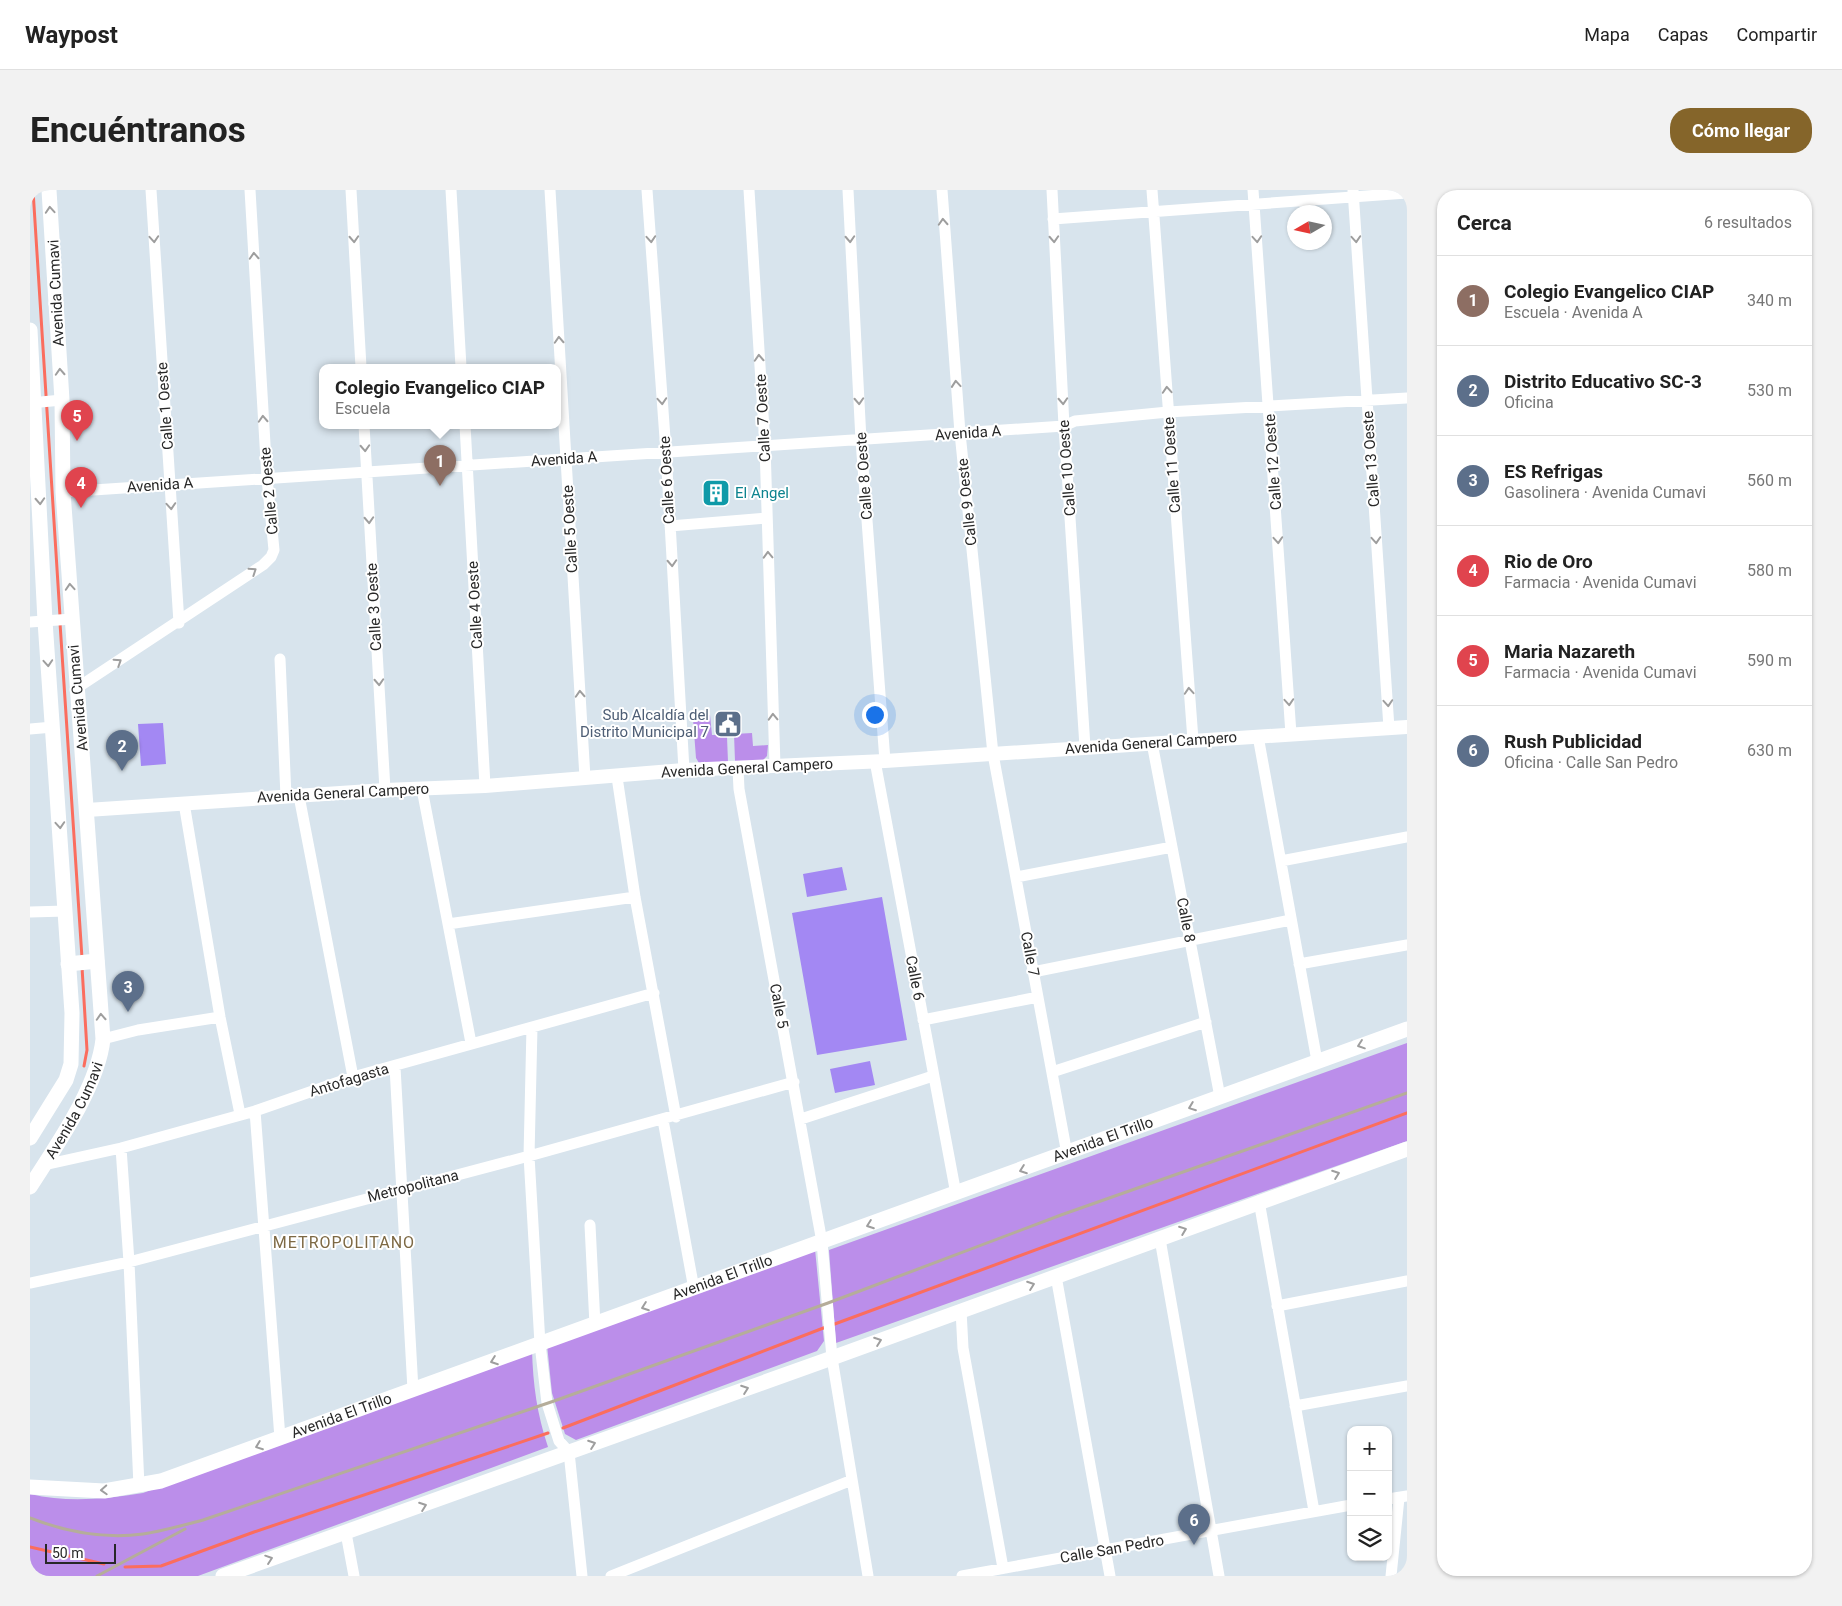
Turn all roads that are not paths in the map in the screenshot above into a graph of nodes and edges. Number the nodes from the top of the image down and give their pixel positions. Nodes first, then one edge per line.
1 (49, 190) edge
2 (151, 190) edge
3 (250, 190) edge
4 (351, 190) edge
5 (451, 190) edge
6 (550, 190) edge
7 (647, 190) edge
8 (749, 190) edge
9 (848, 190) edge
10 (942, 190) edge
11 (1052, 190) edge
12 (1152, 190) edge
13 (1253, 190) edge
14 (1354, 193) edge
15 (1407, 193) edge
16 (1254, 204) junction
17 (1153, 212) junction
18 (1053, 219) junction
19 (30, 330) edge
20 (361, 364) edge
21 (461, 364) edge
22 (560, 364) edge
23 (561, 375) edge
24 (1407, 398) edge
25 (1367, 400) junction
26 (59, 401) junction
27 (36, 403) edge
28 (1269, 407) junction
29 (1168, 412) junction
30 (1064, 426) junction
31 (364, 429) edge
32 (465, 429) edge
33 (960, 433) junction
34 (861, 440) junction
35 (765, 446) junction
36 (666, 452) junction
37 (566, 459) junction
38 (467, 465) junction
39 (367, 471) junction
40 (267, 478) junction
41 (170, 484) junction
42 (64, 492) junction
43 (767, 518) junction
44 (670, 526) junction
45 (59, 620) junction
46 (30, 622) edge
47 (179, 623) junction
48 (280, 659) dead end
49 (77, 688) junction
50 (53, 727) junction
51 (1407, 727) edge
52 (1389, 728) junction
53 (30, 729) edge
54 (1291, 734) junction
55 (1258, 736) junction
56 (1193, 740) junction
57 (1152, 743) junction
58 (1085, 747) junction
59 (993, 754) junction
60 (880, 761) junction
61 (775, 766) junction
62 (738, 769) junction
63 (684, 770) junction
64 (617, 777) junction
65 (585, 778) junction
66 (485, 786) junction
67 (422, 789) junction
68 (385, 790) junction
69 (292, 796) junction
70 (184, 803) junction
71 (87, 810) junction
72 (1407, 837) edge
73 (1172, 847) junction
74 (1281, 861) junction
75 (1016, 877) junction
76 (636, 897) junction
77 (66, 911) junction
78 (30, 912) edge
79 (1291, 920) junction
80 (448, 924) junction
81 (1190, 941) junction
82 (1407, 946) edge
83 (93, 962) junction
84 (71, 964) junction
85 (1299, 964) junction
86 (1033, 972) junction
87 (654, 992) junction
88 (1038, 997) junction
89 (220, 1017) junction
90 (923, 1020) junction
91 (1206, 1022) junction
92 (532, 1028) junction
93 (1407, 1029) edge
94 (103, 1039) junction
95 (471, 1044) junction
96 (1317, 1061) junction
97 (396, 1067) junction
98 (1052, 1072) junction
99 (933, 1076) junction
100 (353, 1077) junction
101 (66, 1080) junction
102 (794, 1082) junction
103 (88, 1087) junction
104 (1220, 1096) junction
105 (255, 1111) junction
106 (240, 1114) junction
107 (676, 1116) junction
108 (801, 1118) junction
109 (36, 1119) edge
110 (663, 1120) junction
111 (30, 1138) edge
112 (121, 1148) junction
113 (1407, 1149) edge
114 (1067, 1154) junction
115 (529, 1156) junction
116 (44, 1165) junction
117 (30, 1187) edge
118 (402, 1188) junction
119 (956, 1194) junction
120 (1259, 1201) junction
121 (263, 1225) junction
122 (590, 1225) dead end
123 (1160, 1238) junction
124 (822, 1242) junction
125 (129, 1262) junction
126 (1056, 1276) junction
127 (1407, 1281) edge
128 (30, 1283) edge
129 (694, 1289) junction
130 (1277, 1306) junction
131 (961, 1310) junction
132 (595, 1325) junction
133 (540, 1344) junction
134 (832, 1355) junction
135 (1407, 1386) edge
136 (413, 1390) junction
137 (1295, 1406) junction
138 (280, 1438) junction
139 (569, 1452) junction
140 (852, 1480) junction
141 (139, 1486) junction
142 (30, 1487) edge
143 (1398, 1498) edge
144 (1347, 1506) edge
145 (1314, 1511) junction
146 (1211, 1531) junction
147 (346, 1533) junction
148 (1106, 1550) junction
149 (1003, 1568) junction
150 (246, 1571) edge
151 (223, 1576) edge
152 (354, 1576) edge
153 (582, 1576) edge
154 (611, 1576) edge
155 (868, 1576) edge
156 (962, 1576) edge
157 (1110, 1576) edge
158 (1219, 1576) edge
159 (1391, 1576) edge

26 -> 1 main road, Avenida Cumavi
2 -> 41 street, Calle 1 Oeste
40 -> 3 street, Calle 2 Oeste
4 -> 20 street
5 - 21 street
22 -> 6 street, Calle 5 Oeste
7 -> 36 street, Calle 6 Oeste
35 -> 8 street, Calle 7 Oeste
9 -> 34 street, Calle 8 Oeste
33 -> 10 street, Calle 9 Oeste
11 - 18 street, Calle 10 Oeste
12 - 17 street, Calle 11 Oeste
13 - 16 street, Calle 12 Oeste
14 - 15 street
14 - 16 street
14 -> 25 street, Calle 13 Oeste
16 - 17 street
16 -> 28 street, Calle 12 Oeste
17 - 18 street
29 -> 17 street, Calle 11 Oeste
18 -> 30 street, Calle 10 Oeste
19 - 27 main road, Avenida Cumavi
37 -> 23 street, Calle 5 Oeste
24 - 25 street, Avenida A
25 - 28 street, Avenida A
25 -> 52 street, Calle 13 Oeste
26 - 27 street
26 - 42 main road, Avenida Cumavi
27 -> 45 main road, Avenida Cumavi
28 - 29 street, Avenida A
28 -> 54 street, Calle 12 Oeste
29 - 30 street, Avenida A
56 -> 29 street, Calle 11 Oeste
30 - 33 street, Avenida A
30 - 58 street, Calle 10 Oeste
31 -> 39 street, Calle 3 Oeste
32 - 38 street, Calle 4 Oeste
33 - 34 street, Avenida A
33 - 59 street, Calle 9 Oeste
34 - 35 street, Avenida A
34 - 60 street, Calle 8 Oeste
35 - 36 street, Avenida A
35 - 43 street, Calle 7 Oeste
36 - 37 street, Avenida A
36 - 44 street, Calle 6 Oeste
37 - 38 street, Avenida A
65 -> 37 street, Calle 5 Oeste
38 - 39 street, Avenida A
38 - 66 street, Calle 4 Oeste
39 - 40 street, Avenida A
39 -> 68 street, Calle 3 Oeste
40 - 41 street, Avenida A
47 -> 40 street, Calle 2 Oeste
41 - 42 street, Avenida A
41 -> 47 street, Calle 1 Oeste
45 -> 42 main road, Avenida Cumavi
43 - 44 street
61 -> 43 street, Calle 7 Oeste
44 -> 63 street, Calle 6 Oeste
45 - 46 street
45 - 49 main road, Avenida Cumavi
45 -> 50 main road, Avenida Cumavi
49 -> 47 street, Calle 2 Oeste
48 - 69 street
49 - 71 main road, Avenida Cumavi
50 - 53 street
50 -> 77 main road, Avenida Cumavi
51 - 52 street, Avenida General Campero
52 - 54 street, Avenida General Campero
54 - 55 street, Avenida General Campero
55 - 56 street, Avenida General Campero
55 - 74 street
56 - 57 street, Avenida General Campero
57 - 58 street, Avenida General Campero
57 - 73 street, Calle 8
58 - 59 street, Avenida General Campero
59 - 60 street, Avenida General Campero
59 - 75 street, Calle 7
60 - 61 street, Avenida General Campero
60 - 90 street, Calle 6
61 - 62 street, Avenida General Campero
62 - 63 street, Avenida General Campero
62 - 102 street, Calle 5
63 - 64 street, Avenida General Campero
64 - 65 street, Avenida General Campero
64 - 76 street
65 - 66 street, Avenida General Campero
66 - 67 street, Avenida General Campero
67 - 68 street, Avenida General Campero
67 - 80 street
68 - 69 street, Avenida General Campero
69 - 70 street, Avenida General Campero
69 - 100 street
70 - 71 street, Avenida General Campero
70 - 89 street
71 - 83 main road, Avenida Cumavi
72 - 74 street
73 - 75 street
73 - 81 street, Calle 8
74 - 79 street
75 - 86 street, Calle 7
76 - 80 street
76 - 87 street
77 - 78 street
77 - 84 main road, Avenida Cumavi
79 - 81 street
79 - 85 street
80 - 95 street
81 - 86 street
81 - 91 street, Calle 8
82 - 85 street
83 - 84 main road
94 -> 83 main road, Avenida Cumavi
84 - 101 main road, Avenida Cumavi
85 - 96 street
86 - 88 street, Calle 7
87 - 92 street, Antofagasta
87 - 107 street
88 - 90 street
88 - 98 street, Calle 7
89 - 94 street
89 - 106 street
90 - 99 street, Calle 6
91 - 98 street
91 - 104 street, Calle 8
92 - 95 street, Antofagasta
92 - 115 street
93 -> 96 main road, Avenida El Trillo
94 - 103 main road, Avenida Cumavi
95 - 97 street, Antofagasta
96 - 104 main road, Avenida El Trillo
97 - 100 street, Antofagasta
97 - 118 street
98 - 114 street, Calle 7
99 - 108 street
99 - 119 street, Calle 6
100 - 105 street, Antofagasta
101 - 103 main road
101 - 109 main road, Avenida Cumavi
102 - 107 street, Metropolitana
102 - 108 street, Calle 5
103 - 116 main road, Avenida Cumavi
104 -> 114 main road, Avenida El Trillo
105 - 106 street, Antofagasta
105 - 121 street
106 - 112 street, Antofagasta
107 - 110 street, Metropolitana
108 - 124 street, Calle 5
109 - 111 main road, Avenida Cumavi
110 - 115 street, Metropolitana
110 - 129 street
112 - 116 street, Antofagasta
112 - 125 street
120 -> 113 main road
114 -> 119 main road, Avenida El Trillo
115 - 118 street, Metropolitana
115 - 133 street
116 - 117 main road, Avenida Cumavi
118 - 121 street, Metropolitana
118 - 136 street
119 -> 124 main road, Avenida El Trillo
123 -> 120 main road
120 - 130 street
121 - 125 street, Metropolitana
121 - 138 street
122 - 132 street
123 - 126 main road
123 - 146 street
124 - 129 main road, Avenida El Trillo
124 - 134 street, Calle 5
125 - 128 street, Metropolitana
125 - 141 street
131 -> 126 main road
126 - 148 street
127 - 130 street
129 -> 132 main road, Avenida El Trillo
130 - 137 street
134 -> 131 main road
131 - 149 street
132 - 133 main road, Avenida El Trillo
133 -> 136 main road, Avenida El Trillo
133 - 139 street
139 -> 134 main road
134 - 140 street, Calle 5
135 - 137 street
136 - 138 main road, Avenida El Trillo
137 - 145 street
138 -> 141 main road, Avenida El Trillo
147 -> 139 main road
139 - 153 street
140 - 154 street
140 - 155 street, Calle 5
141 -> 142 main road, Avenida El Trillo
143 - 159 street
144 - 145 street, Calle San Pedro
145 - 146 street, Calle San Pedro
146 - 148 street, Calle San Pedro
146 - 158 street
150 -> 147 main road
147 - 152 street
148 - 149 street, Calle San Pedro
148 - 157 street
149 - 156 street, Calle San Pedro
150 - 151 main road

